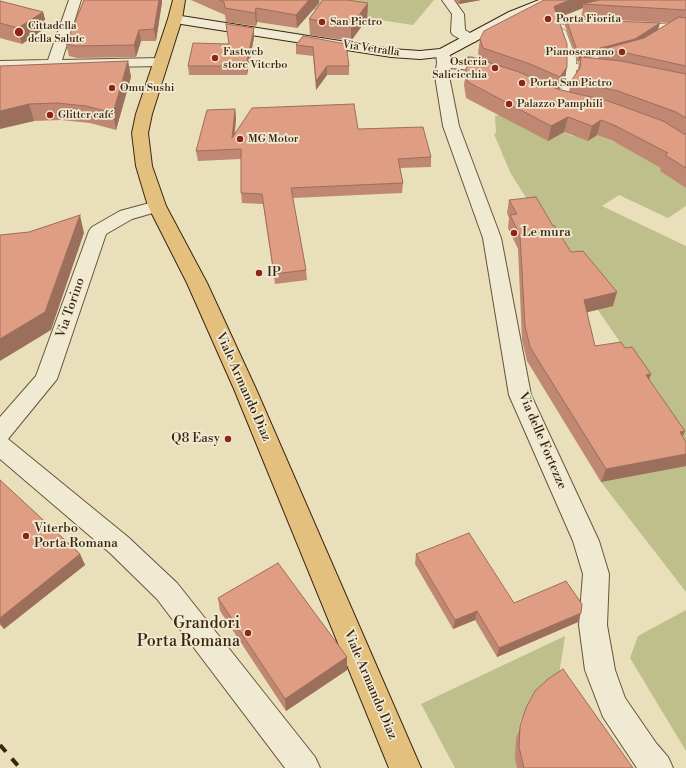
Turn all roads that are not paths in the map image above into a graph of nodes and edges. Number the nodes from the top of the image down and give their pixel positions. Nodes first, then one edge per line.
1 (75, 0) edge
2 (448, 0) edge
3 (550, 0) edge
4 (177, 10) edge
5 (583, 12) dead end
6 (557, 21) junction
7 (595, 23) edge
8 (633, 25) edge
9 (672, 28) junction
10 (686, 28) edge
11 (470, 38) junction
12 (654, 38) edge
13 (0, 54) edge
14 (443, 58) junction
15 (600, 59) edge
16 (160, 62) junction
17 (54, 64) junction
18 (0, 65) edge
19 (37, 65) junction
20 (571, 67) junction
21 (607, 70) edge
22 (507, 78) edge
23 (560, 99) edge
24 (157, 206) junction
25 (0, 433) edge
26 (0, 446) edge
27 (304, 768) edge
28 (405, 768) edge
29 (657, 768) edge

1 - 17 street
2 - 11 street
3 - 11 street, Via Vetralla
4 - 14 street, Via Vetralla
4 - 16 main road, Viale Armando Diaz
5 - 6 lane
6 - 7 lane
6 - 20 lane
8 - 9 lane
9 - 10 lane
9 - 12 lane
11 - 14 street, Via Vetralla
13 - 19 street
14 - 22 street
14 - 29 street, Via delle Fortezze
15 - 20 lane
16 - 17 street
16 - 24 main road, Viale Armando Diaz
17 - 19 street
18 - 19 street
20 - 21 lane
20 - 23 lane
24 - 25 street, Via Torino
24 - 28 main road, Viale Armando Diaz
26 - 27 street

